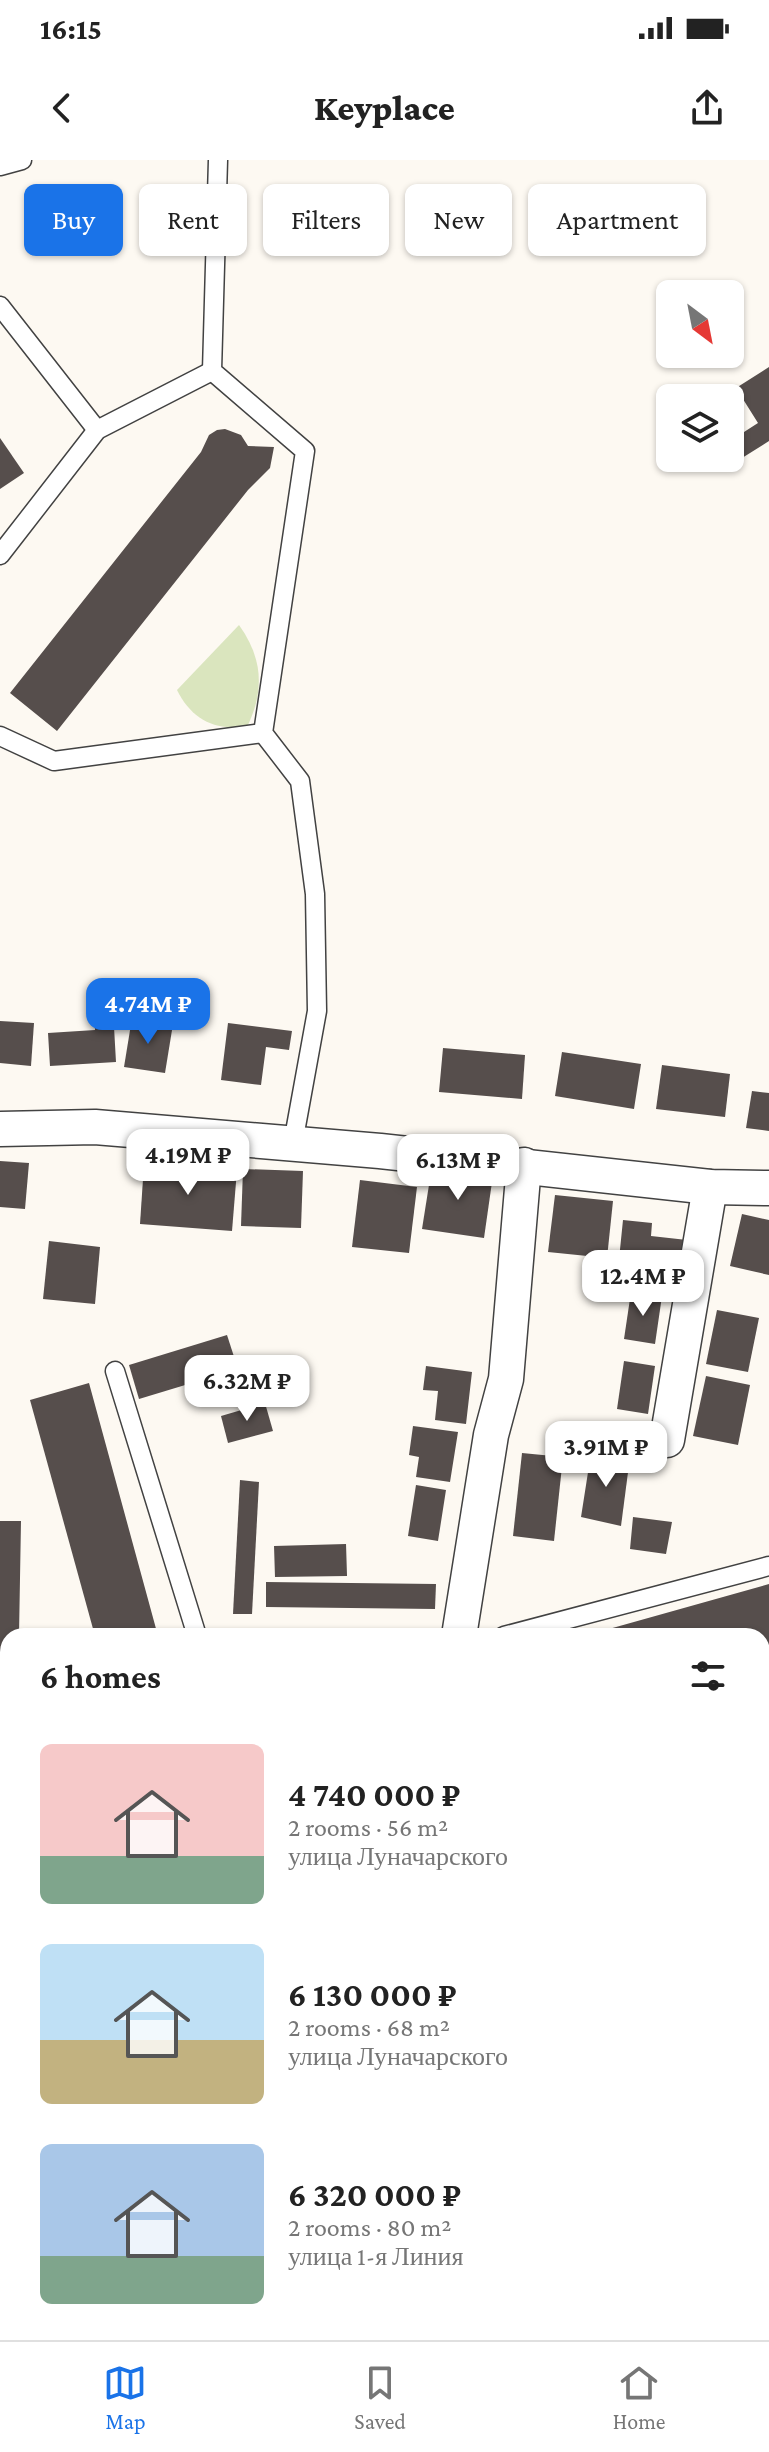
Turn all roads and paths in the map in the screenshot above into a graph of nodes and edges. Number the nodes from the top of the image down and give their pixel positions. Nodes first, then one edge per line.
1 (22, 160) edge
2 (218, 160) edge
3 (0, 166) edge
4 (0, 306) edge
5 (212, 371) junction
6 (97, 430) junction
7 (0, 555) edge
8 (263, 733) junction
9 (0, 736) edge
10 (0, 1129) edge
11 (293, 1143) junction
12 (524, 1165) junction
13 (710, 1187) junction
14 (769, 1188) edge
15 (115, 1371) dead end
16 (667, 1440) dead end
17 (769, 1566) edge
18 (195, 1628) edge
19 (460, 1628) edge
20 (534, 1628) edge

1 - 3 lane
2 - 5 lane
4 - 6 lane
5 - 6 lane
5 - 8 lane
6 - 7 lane
8 - 9 lane
8 - 11 lane
10 - 11 street
11 - 12 street
12 - 13 street
12 - 19 street
13 - 14 street
13 - 16 street
15 - 18 lane
17 - 20 lane

